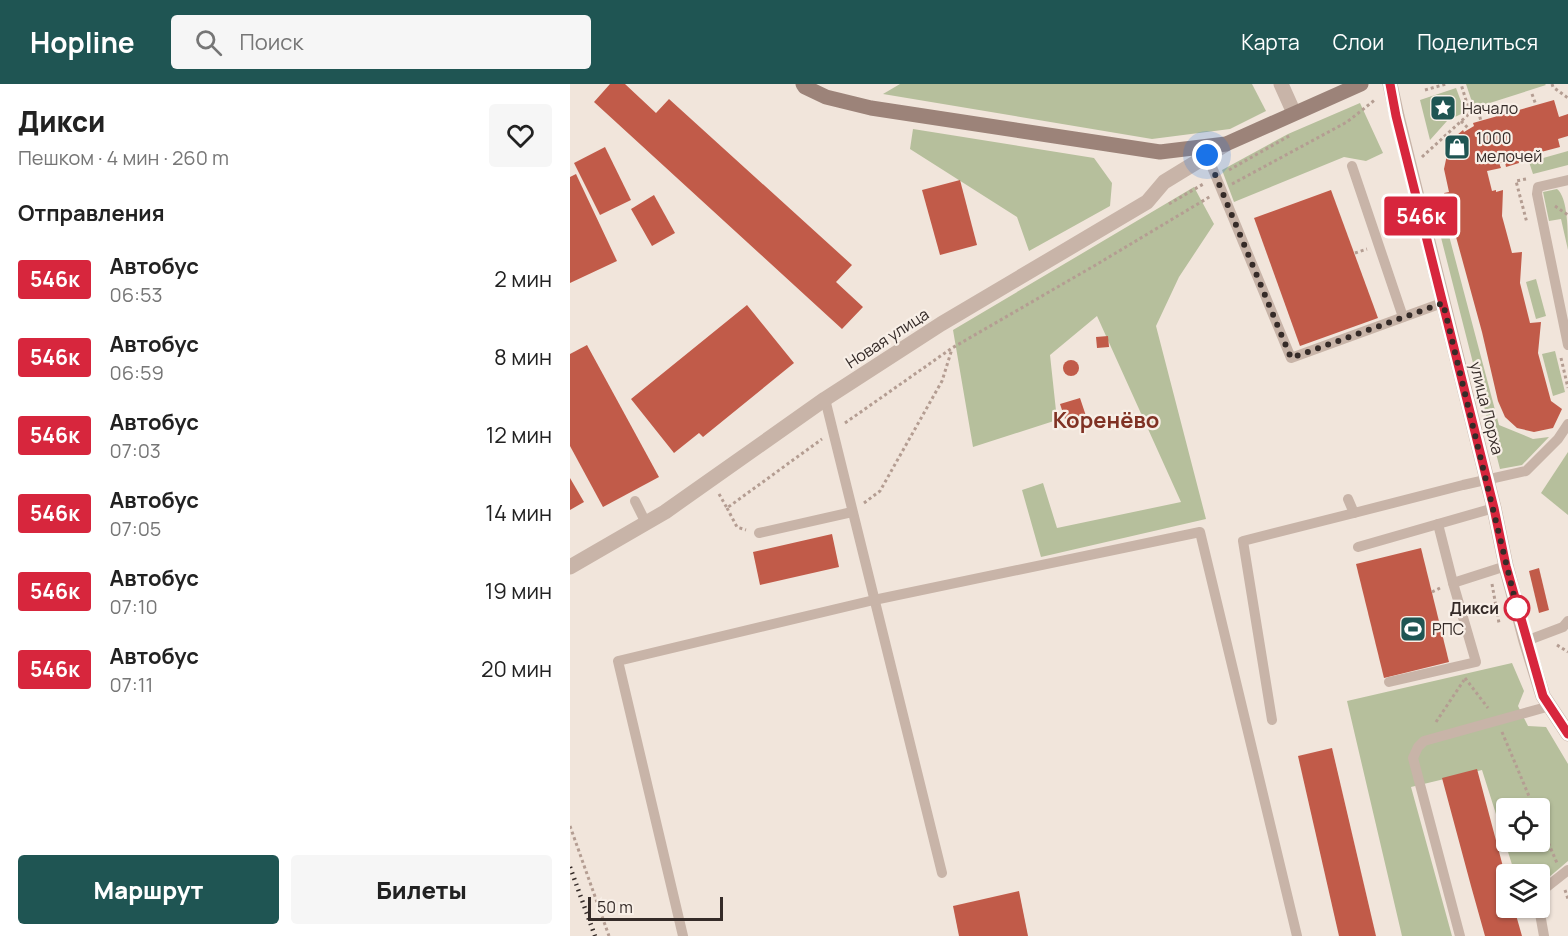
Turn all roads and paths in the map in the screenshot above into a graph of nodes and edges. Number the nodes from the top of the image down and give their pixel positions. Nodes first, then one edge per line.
1 (803, 84) edge
2 (1281, 84) edge
3 (1362, 84) edge
4 (1446, 84) edge
5 (1461, 84) edge
6 (1552, 84) edge
7 (1385, 90) edge
8 (1425, 90) dead end
9 (1532, 94) dead end
10 (1568, 98) edge
11 (1536, 105) dead end
12 (1478, 111) dead end
13 (1294, 113) junction
14 (1481, 121) dead end
15 (1461, 122) junction
16 (1468, 128) dead end
17 (1226, 144) junction
18 (1160, 152) junction
19 (1207, 155) junction
20 (1419, 160) dead end
21 (1352, 166) dead end
22 (1568, 180) edge
23 (1164, 182) junction
24 (1221, 190) junction
25 (1443, 303) junction
26 (1403, 317) junction
27 (1568, 345) edge
28 (952, 348) junction
29 (825, 399) junction
30 (1568, 424) edge
31 (833, 432) junction
32 (1486, 479) junction
33 (711, 480) junction
34 (1348, 499) dead end
35 (635, 501) dead end
36 (727, 508) junction
37 (1494, 508) junction
38 (852, 512) junction
39 (1354, 513) junction
40 (646, 523) junction
41 (1438, 524) junction
42 (759, 533) joint
43 (1358, 547) dead end
44 (1506, 566) junction
45 (570, 567) edge
46 (1489, 571) junction
47 (1453, 583) junction
48 (874, 600) junction
49 (1568, 621) edge
50 (1499, 623) dead end
51 (1526, 641) junction
52 (1465, 678) dead end
53 (1389, 682) dead end
54 (1550, 706) junction
55 (1272, 720) dead end
56 (1568, 734) edge
57 (1424, 741) junction
58 (570, 826) edge
59 (1550, 843) edge
60 (1565, 872) edge
61 (942, 873) dead end
62 (1550, 884) edge
63 (1568, 899) edge
64 (1541, 918) edge
65 (609, 936) edge
66 (683, 936) edge
67 (1297, 936) edge
68 (1460, 936) edge
69 (1544, 936) edge

1 - 18 main road, Новая улица
2 - 13 street
3 - 13 main road, Новая улица
4 - 8 path
5 - 15 path
6 - 10 path
7 - 24 path
7 - 25 street, улица Лорха
9 - 11 path
12 - 14 path
13 - 17 main road, Новая улица
15 - 16 path
15 - 20 path
17 - 18 main road, Новая улица
17 - 19 street, Новая улица
18 - 23 street
19 - 23 street, Новая улица
19 - 24 lane
21 - 26 lane
22 - 27 lane
23 - 29 street, Новая улица
24 - 26 lane
24 - 28 path
25 - 26 lane
25 - 32 street, улица Лорха
28 - 31 path
28 - 38 path
29 - 31 lane
29 - 33 street, Новая улица
30 - 32 lane
31 - 36 path
31 - 38 lane
32 - 37 street, улица Лорха
32 - 39 lane
33 - 36 path
33 - 40 street, Новая улица
34 - 39 lane
35 - 40 lane
36 - 42 path
37 - 41 lane
37 - 44 street, улица Лорха
38 - 42 lane
38 - 48 lane
39 - 55 lane
40 - 45 street, Новая улица
41 - 43 lane
41 - 47 lane
44 - 46 lane
44 - 51 street, улица Лорха
46 - 47 lane
46 - 50 path
47 - 53 lane
48 - 61 lane
48 - 66 lane
48 - 67 lane
49 - 51 lane
51 - 54 street, улица Лорха
52 - 57 path
54 - 56 street, улица Лорха
54 - 57 lane
57 - 68 lane
58 - 65 path
59 - 60 path
60 - 62 lane
60 - 63 path
64 - 69 lane

